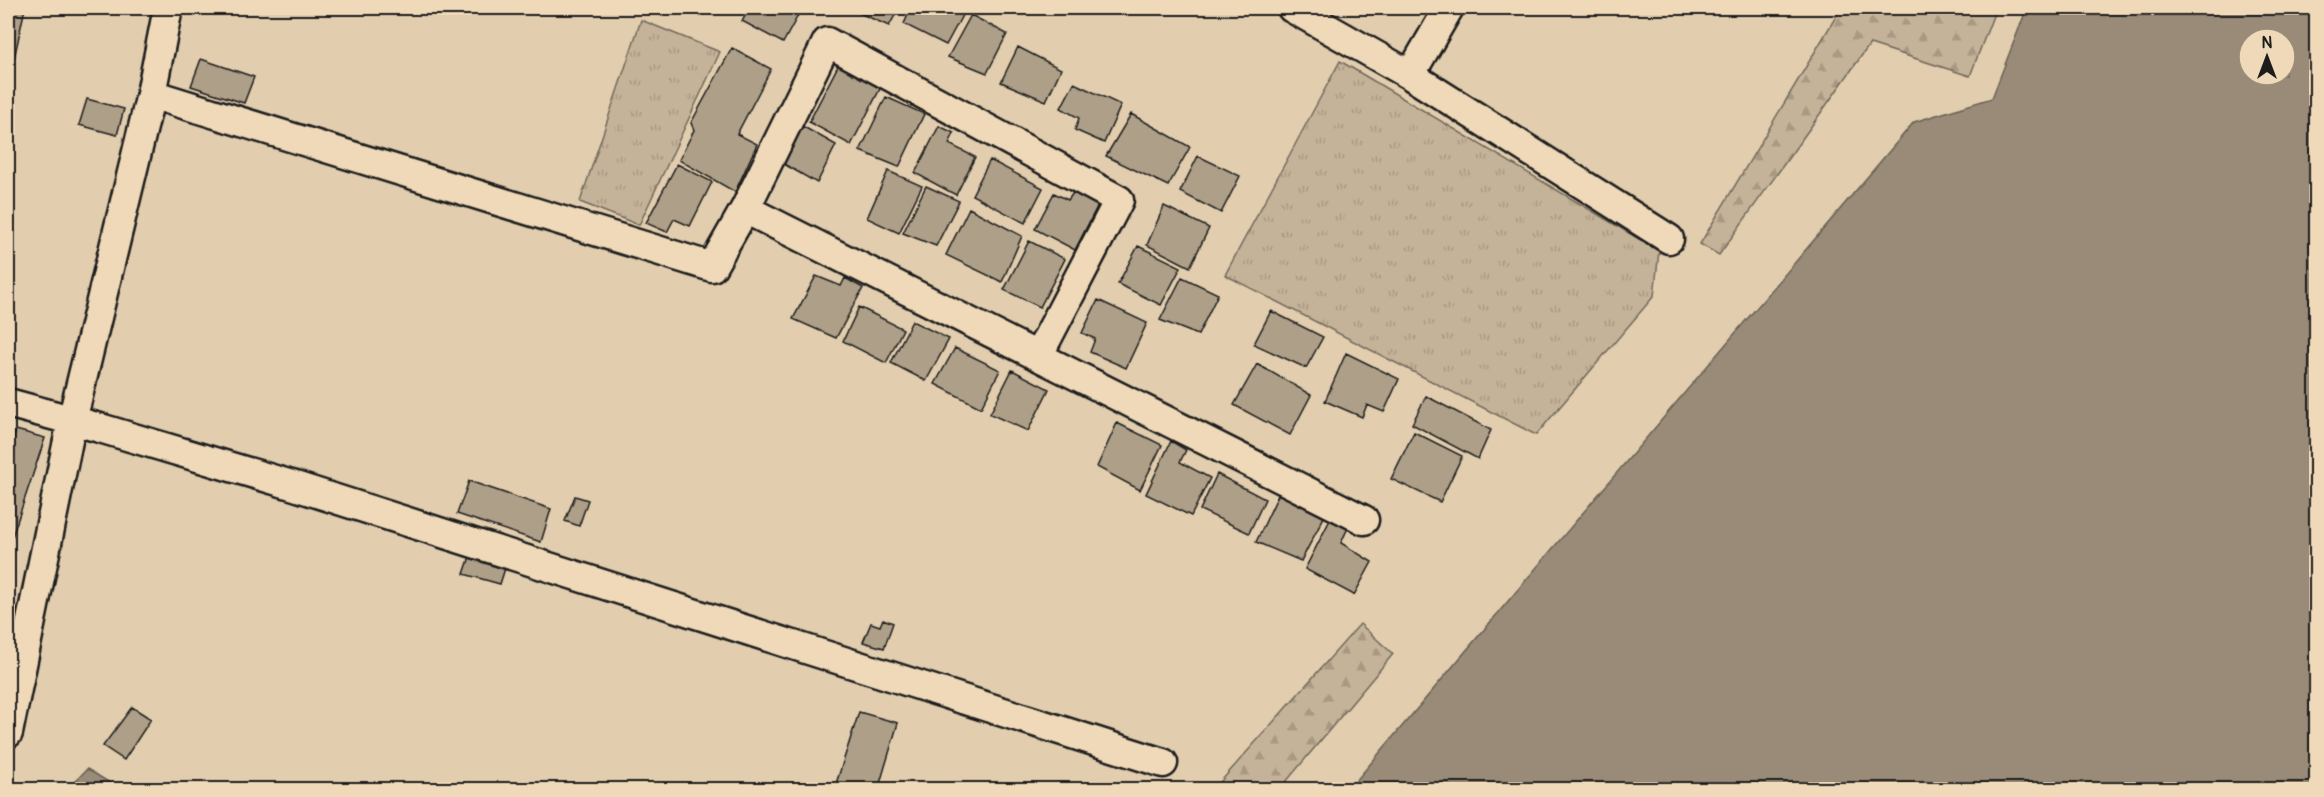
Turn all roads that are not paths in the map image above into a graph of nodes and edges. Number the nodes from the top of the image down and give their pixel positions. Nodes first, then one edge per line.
1 (168, 8) edge
2 (1292, 8) edge
3 (1449, 8) edge
4 (1410, 75) junction
5 (151, 94) junction
6 (746, 209) junction
7 (1669, 239) dead end
8 (1038, 356) junction
9 (8, 403) edge
10 (72, 421) junction
11 (1364, 520) dead end
12 (8, 733) edge
13 (1163, 763) dead end

1 - 5 street
2 - 4 street
3 - 4 street
4 - 7 street
5 - 6 street
5 - 10 street
6 - 8 street
6 - 8 street
8 - 11 street
9 - 10 street
10 - 12 street
10 - 13 street

